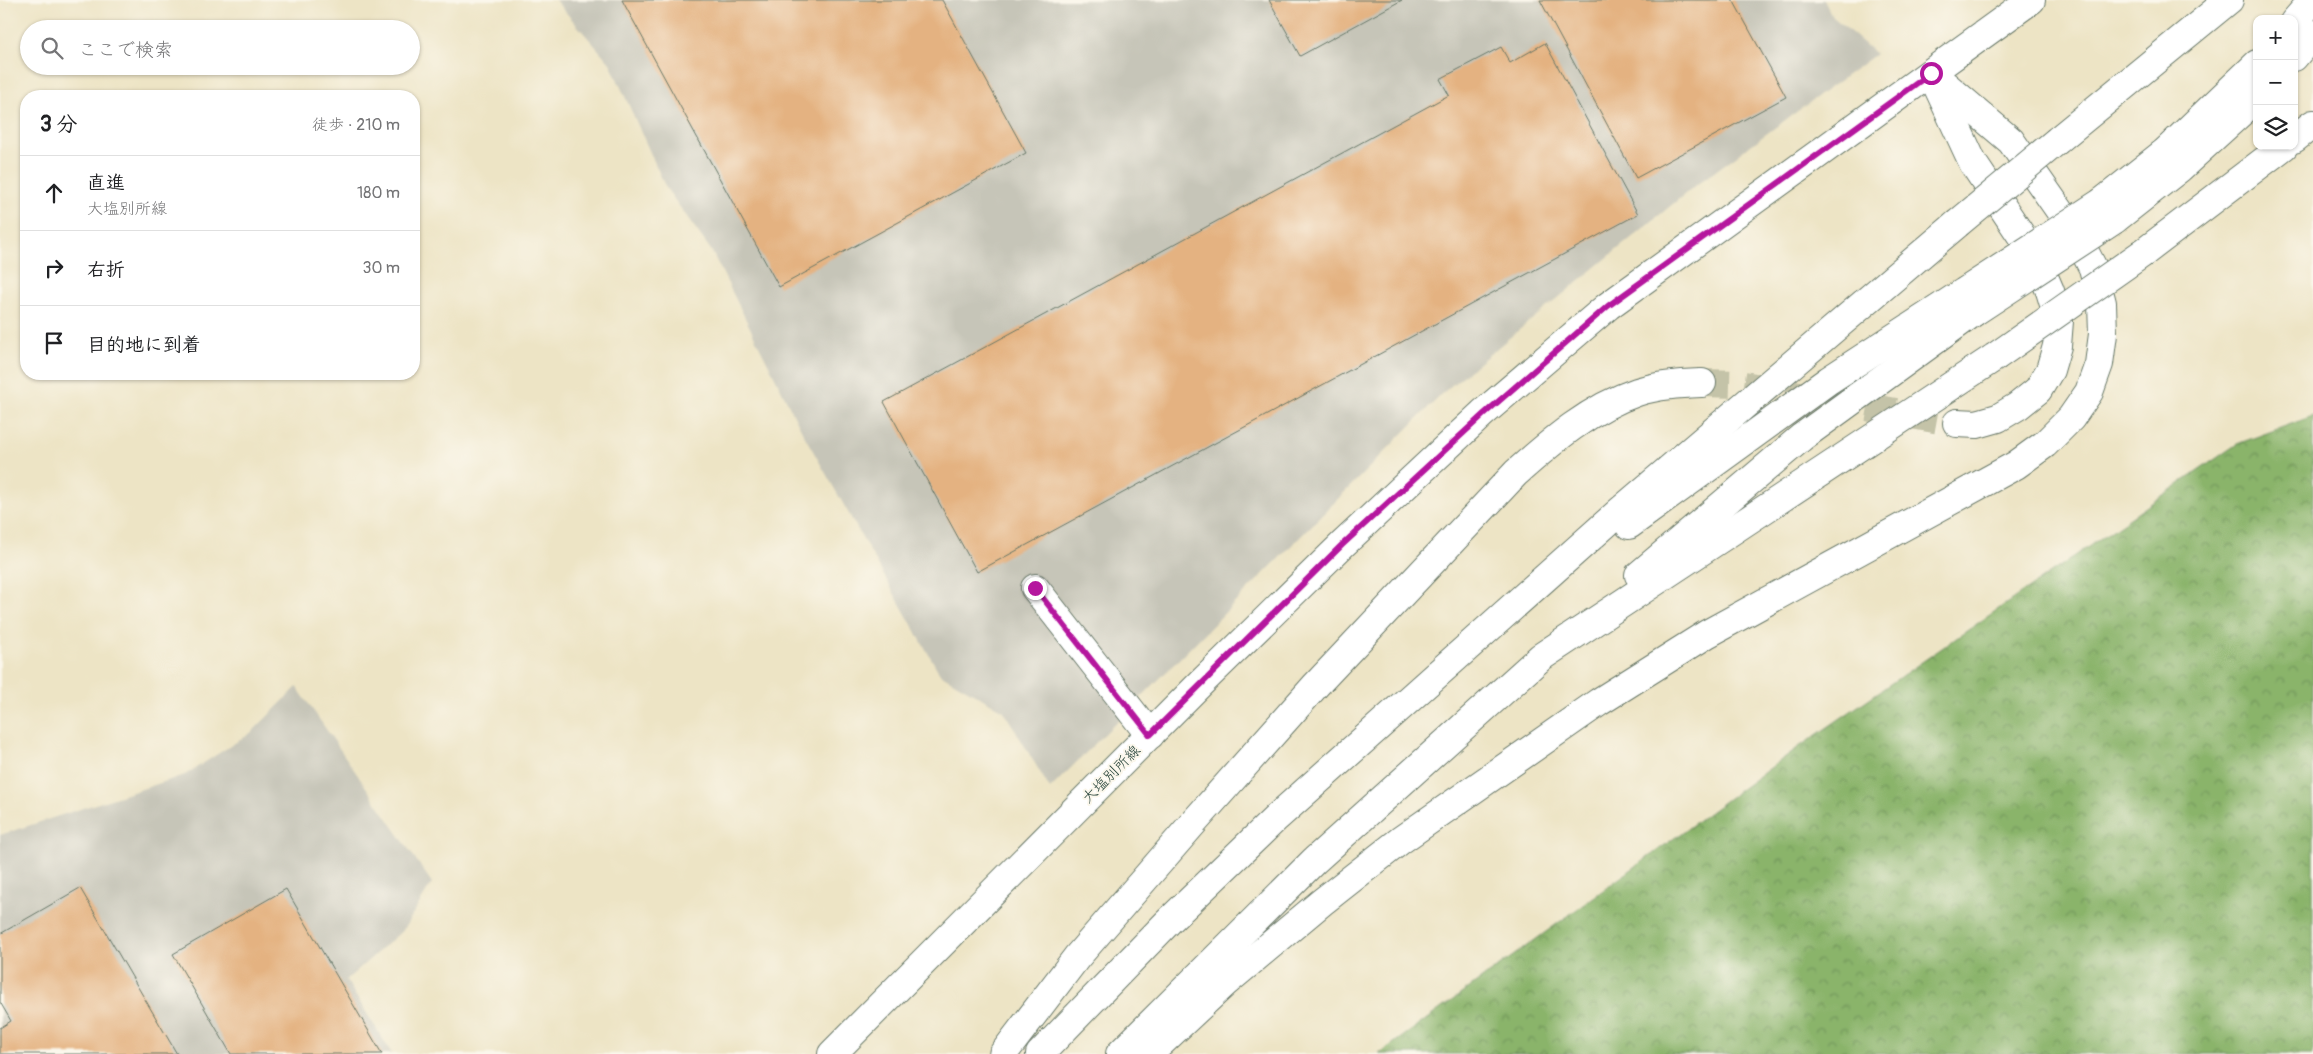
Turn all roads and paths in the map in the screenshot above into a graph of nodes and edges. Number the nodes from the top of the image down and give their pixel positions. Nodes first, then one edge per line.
1 (2031, 0) edge
2 (2229, 0) edge
3 (2313, 0) edge
4 (2298, 17) edge
5 (2313, 34) edge
6 (2298, 52) edge
7 (2253, 68) edge
8 (1931, 73) junction
9 (2253, 102) edge
10 (2313, 124) edge
11 (2298, 136) edge
12 (2279, 150) edge
13 (2108, 211) junction
14 (1969, 302) junction
15 (1702, 383) tunnel mouth
16 (1957, 423) tunnel mouth
17 (1035, 588) dead end
18 (1502, 617) junction
19 (1541, 658) junction
20 (1150, 735) junction
21 (832, 1054) edge
22 (1003, 1054) edge
23 (1040, 1054) edge
24 (1120, 1054) edge
25 (1148, 1054) edge

1 - 8 main road, 大塩別所線
2 - 18 main road, bridge
3 - 4 main road
5 - 6 main road
7 - 13 main road
8 - 16 main road
8 - 20 main road, 大塩別所線
8 - 25 main road
9 - 13 main road
10 - 11 main road
12 - 19 main road, bridge
13 - 14 main road, bridge
14 - 18 main road
14 - 19 main road
15 - 22 main road
17 - 20 main road
18 - 23 main road
19 - 24 main road
20 - 21 main road, 大塩別所線

